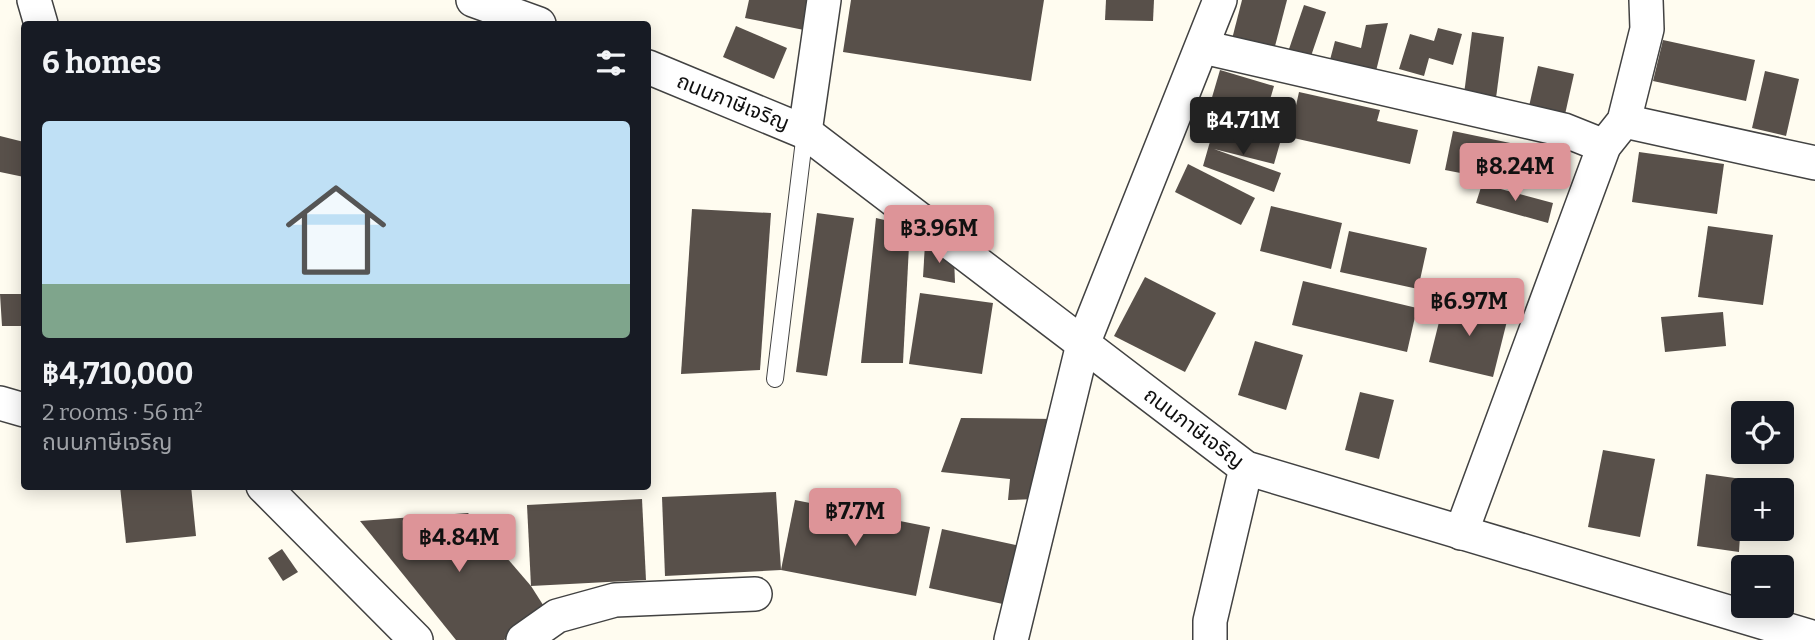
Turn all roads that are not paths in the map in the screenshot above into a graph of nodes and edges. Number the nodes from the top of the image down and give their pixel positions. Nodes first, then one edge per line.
1 (34, 0) edge
2 (473, 0) edge
3 (824, 0) edge
4 (1220, 0) edge
5 (1647, 0) edge
6 (40, 21) edge
7 (531, 21) edge
8 (1203, 47) junction
9 (651, 68) edge
10 (805, 132) junction
11 (1614, 133) junction
12 (1815, 163) edge
13 (1083, 344) junction
14 (775, 379) dead end
15 (0, 403) edge
16 (21, 409) edge
17 (1246, 468) junction
18 (267, 490) edge
19 (1461, 533) junction
20 (755, 594) dead end
21 (1815, 638) edge
22 (416, 640) edge
23 (523, 640) edge
24 (1011, 640) edge
25 (1210, 640) edge

1 - 6 street
2 - 7 street
3 - 10 street
4 - 8 street
5 - 11 street
8 - 11 street
8 - 13 street
9 - 10 street, ถนนภาษีเจริญ
10 - 13 street, ถนนภาษีเจริญ
10 - 14 lane
11 - 12 street
11 - 19 street
13 - 17 street, ถนนภาษีเจริญ
13 - 24 street
15 - 16 street
17 - 19 street, ถนนภาษีเจริญ
17 - 25 street
18 - 22 street
19 - 21 street, ถนนภาษีเจริญ
20 - 23 street

